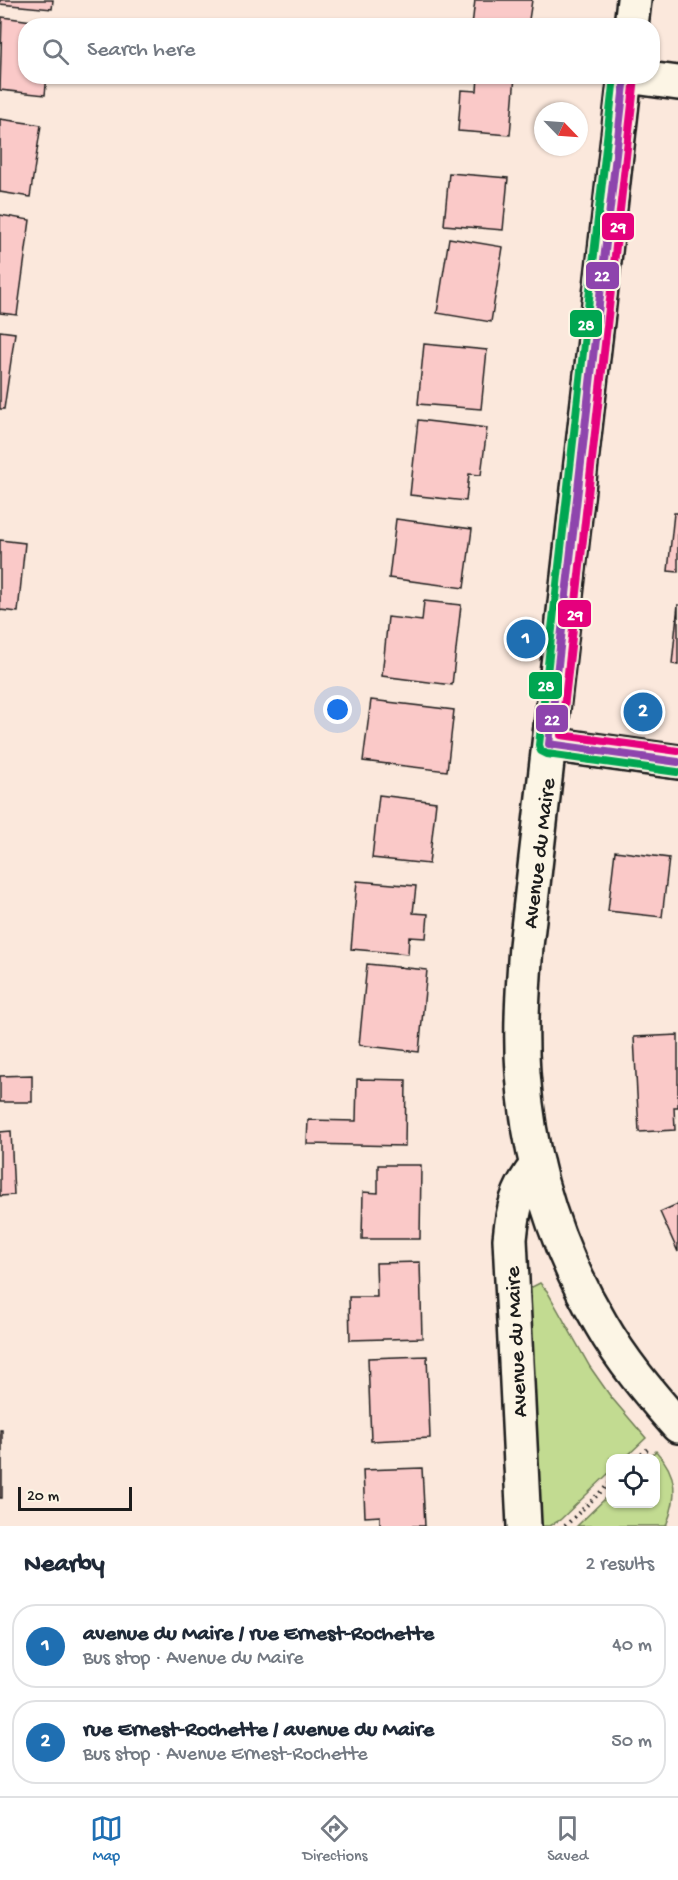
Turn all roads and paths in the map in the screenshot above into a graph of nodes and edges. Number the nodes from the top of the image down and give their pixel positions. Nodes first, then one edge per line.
1 (634, 0) edge
2 (632, 18) edge
3 (660, 81) edge
4 (678, 83) edge
5 (625, 84) edge
6 (549, 744) junction
7 (678, 762) edge
8 (537, 1165) junction
9 (678, 1426) edge
10 (651, 1445) dead end
11 (641, 1454) edge
12 (606, 1488) edge
13 (524, 1526) edge
14 (565, 1526) edge

1 - 2 street
3 - 4 street
5 - 6 street, Avenue du Maire
6 - 7 street
6 - 8 street, Avenue du Maire
8 - 9 street, Avenue du Maire
8 - 13 street, Avenue du Maire
10 - 11 path
12 - 14 path

